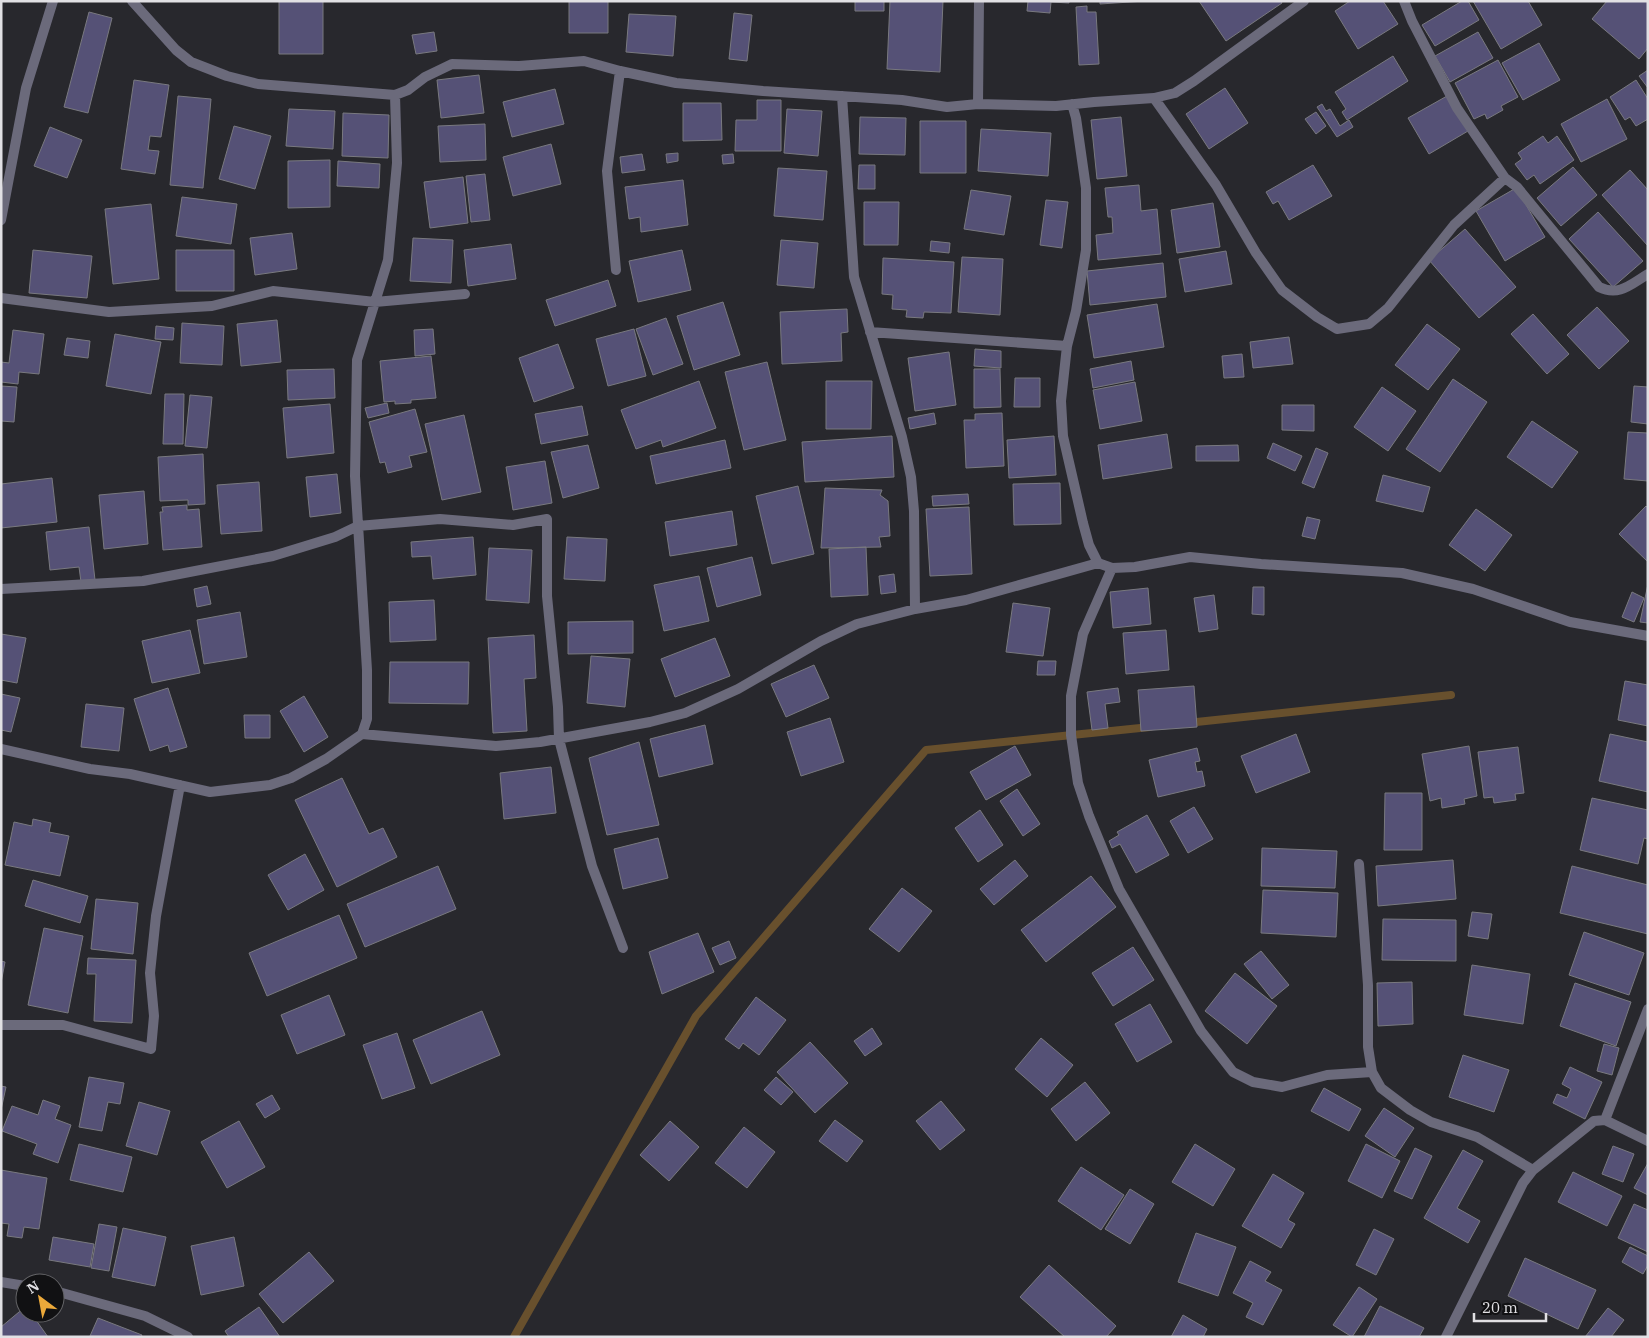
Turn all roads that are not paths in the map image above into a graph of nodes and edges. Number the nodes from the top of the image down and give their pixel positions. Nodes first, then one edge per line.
1 (53, 1) edge
2 (132, 1) edge
3 (979, 1) edge
4 (1304, 1) edge
5 (1404, 1) edge
6 (620, 71) junction
7 (396, 95) junction
8 (842, 96) junction
9 (1154, 98) junction
10 (978, 104) junction
11 (1072, 104) junction
12 (1506, 178) junction
13 (1, 220) edge
14 (616, 270) dead end
15 (1648, 274) edge
16 (465, 294) dead end
17 (1, 298) edge
18 (375, 302) junction
19 (870, 332) junction
20 (1067, 346) junction
21 (358, 526) junction
22 (1098, 563) junction
23 (1112, 568) junction
24 (1, 589) edge
25 (915, 610) junction
26 (1648, 636) edge
27 (362, 734) junction
28 (559, 739) junction
29 (1, 749) edge
30 (180, 785) junction
31 (1359, 864) dead end
32 (623, 948) dead end
33 (1648, 1009) edge
34 (1, 1025) edge
35 (1372, 1072) junction
36 (1605, 1120) junction
37 (1648, 1141) edge
38 (1533, 1170) junction
39 (1, 1282) edge
40 (15, 1284) edge
41 (65, 1295) edge
42 (188, 1337) edge
43 (1446, 1337) edge

1 - 13 street
2 - 7 street
3 - 10 street
4 - 9 street
5 - 12 street
6 - 7 street
6 - 8 street
6 - 14 street
7 - 18 street
8 - 10 street
8 - 19 street
9 - 11 street
9 - 12 street
10 - 11 street
11 - 20 street
12 - 15 street
16 - 18 street
17 - 18 street
18 - 21 street
19 - 20 street
19 - 25 street
20 - 22 street
21 - 24 street
21 - 27 street
21 - 28 street
22 - 23 street
22 - 25 street
23 - 26 street
23 - 35 street
25 - 28 street
27 - 28 street
27 - 30 street
28 - 32 street
29 - 30 street
30 - 34 street
31 - 35 street
33 - 36 street
35 - 38 street
36 - 37 street
36 - 38 street
38 - 43 street
39 - 40 street
41 - 42 street

